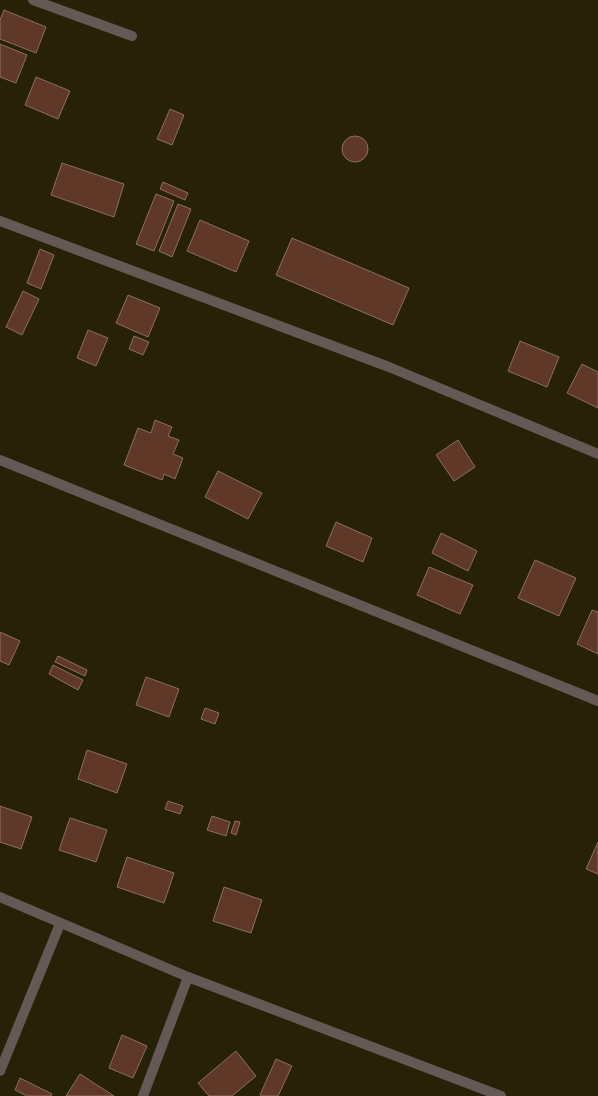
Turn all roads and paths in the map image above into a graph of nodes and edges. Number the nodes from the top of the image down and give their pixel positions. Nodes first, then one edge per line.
1 (33, 0) edge
2 (132, 36) dead end
3 (0, 221) edge
4 (598, 454) edge
5 (0, 460) edge
6 (598, 701) edge
7 (0, 897) edge
8 (60, 924) junction
9 (188, 977) junction
10 (0, 1071) edge
11 (143, 1096) edge
12 (501, 1096) edge

1 - 2 street
3 - 4 street
5 - 6 street
7 - 8 street
8 - 9 street
8 - 10 street
9 - 11 street
9 - 12 street

